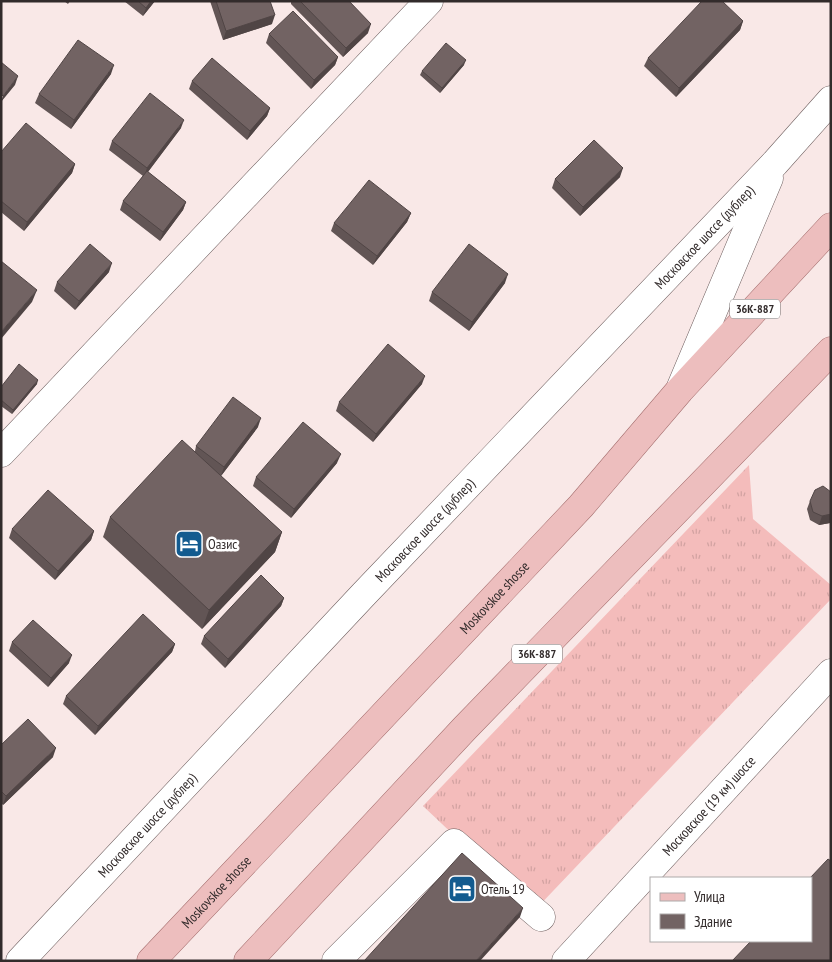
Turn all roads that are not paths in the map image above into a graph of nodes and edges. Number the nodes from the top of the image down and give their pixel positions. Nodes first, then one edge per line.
1 (429, 1) edge
2 (831, 100) edge
3 (775, 163) junction
4 (831, 227) edge
5 (831, 351) edge
6 (680, 390) junction
7 (1, 453) edge
8 (831, 673) edge
9 (541, 916) dead end
10 (20, 961) edge
11 (151, 961) edge
12 (248, 961) edge
13 (336, 961) edge
14 (566, 961) edge

1 - 7 street
2 - 3 street, Московское шоссе (дублер)
3 - 6 street
3 - 10 street, Московское шоссе (дублер)
4 - 6 main road, Moskovskoe shosse / 36К-887
5 - 12 main road, 36К-887
6 - 11 main road, Moskovskoe shosse / 36К-887
8 - 14 street, Московское (19 км) шоссе
9 - 13 street

